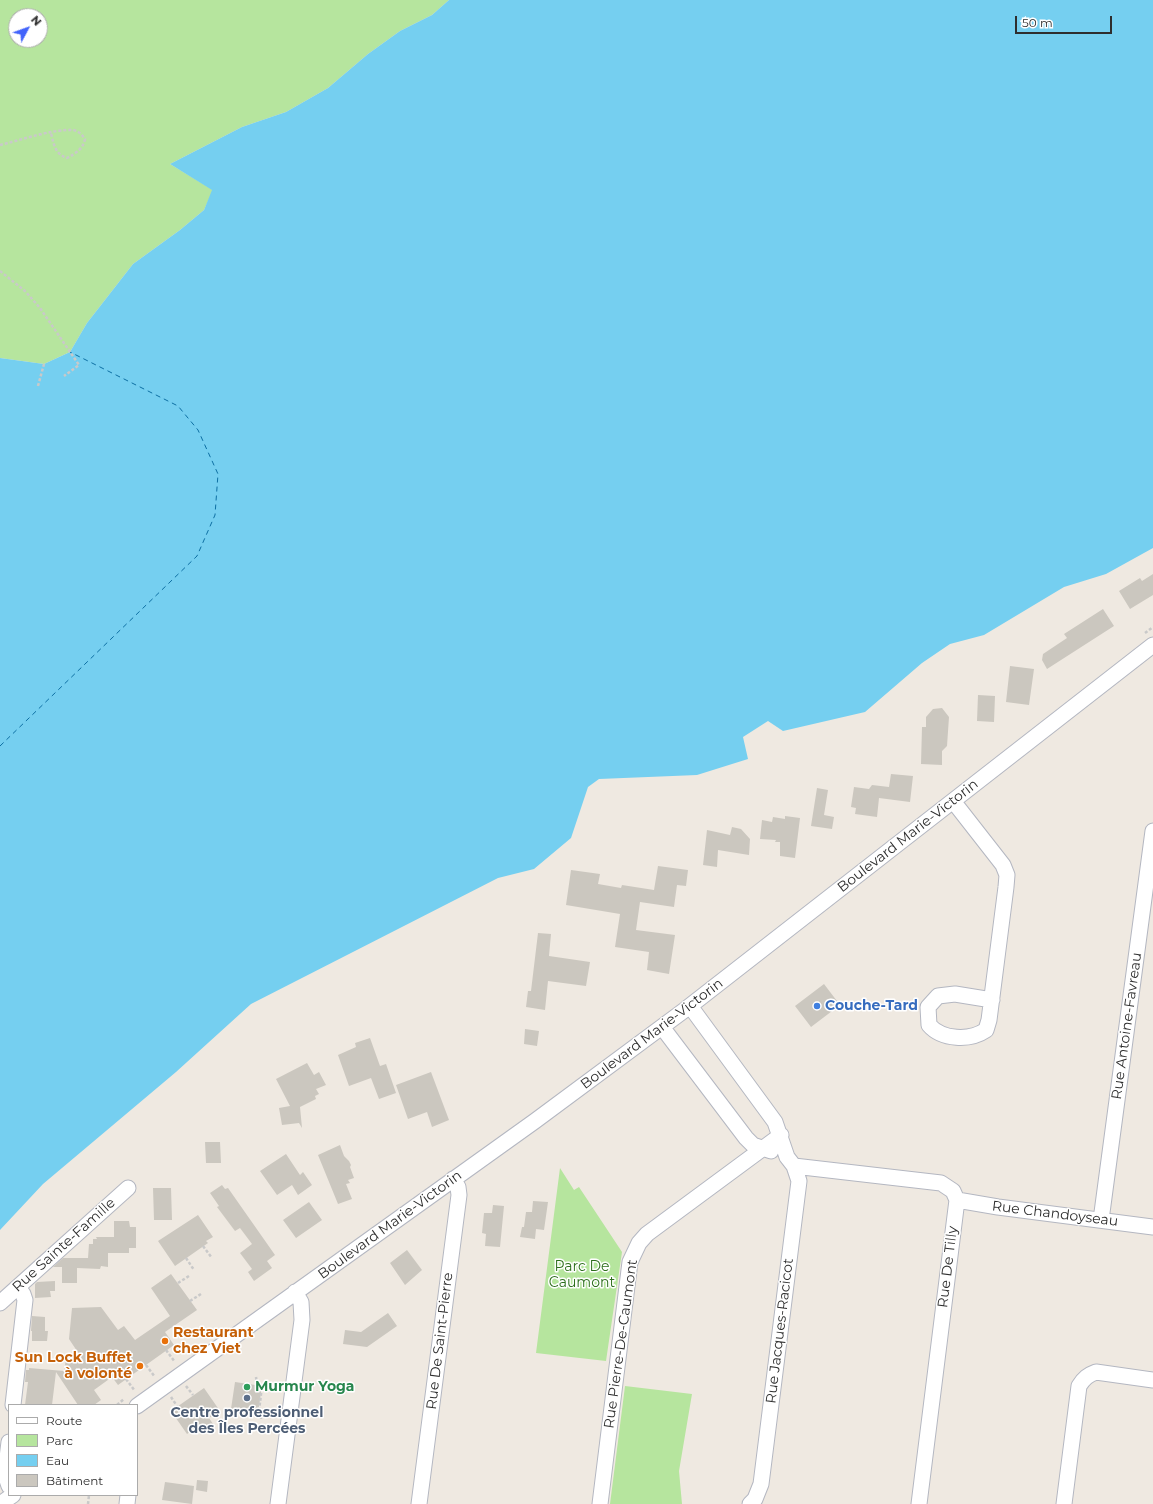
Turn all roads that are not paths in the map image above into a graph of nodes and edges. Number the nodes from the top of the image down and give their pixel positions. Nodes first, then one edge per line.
1 (1153, 645) edge
2 (953, 801) junction
3 (1153, 831) edge
4 (992, 1000) dead end
5 (690, 1006) junction
6 (662, 1027) junction
7 (781, 1135) junction
8 (764, 1148) junction
9 (791, 1161) junction
10 (453, 1179) junction
11 (128, 1188) dead end
12 (957, 1200) junction
13 (1101, 1220) junction
14 (1153, 1227) edge
15 (18, 1287) junction
16 (295, 1292) junction
17 (0, 1303) edge
18 (1153, 1380) edge
19 (136, 1399) edge
20 (13, 1404) edge
21 (8, 1450) edge
22 (8, 1483) edge
23 (12, 1496) edge
24 (0, 1504) edge
25 (278, 1504) edge
26 (419, 1504) edge
27 (600, 1504) edge
28 (750, 1504) edge
29 (918, 1504) edge
30 (1064, 1504) edge

1 - 2 street, Boulevard Marie-Victorin
2 - 4 street
2 - 5 street, Boulevard Marie-Victorin
3 - 13 street, Rue Antoine-Favreau
5 - 6 street, Boulevard Marie-Victorin
5 - 7 street, Rue Jacques-Racicot
6 - 8 street
6 - 10 street, Boulevard Marie-Victorin
7 - 8 street, Rue Pierre-De-Caumont
7 - 9 street, Rue Jacques-Racicot
8 - 9 street
8 - 27 street, Rue Pierre-De-Caumont
9 - 12 street
9 - 28 street, Rue Jacques-Racicot
10 - 16 street, Boulevard Marie-Victorin
10 - 26 street, Rue De Saint-Pierre
11 - 15 street, Rue Sainte-Famille
12 - 13 street, Rue Chandoyseau
12 - 29 street, Rue De Tilly
13 - 14 street, Rue Chandoyseau
15 - 17 street, Rue Sainte-Famille
15 - 20 street
16 - 19 street, Boulevard Marie-Victorin
16 - 25 street
18 - 30 street
21 - 22 street
23 - 24 street

